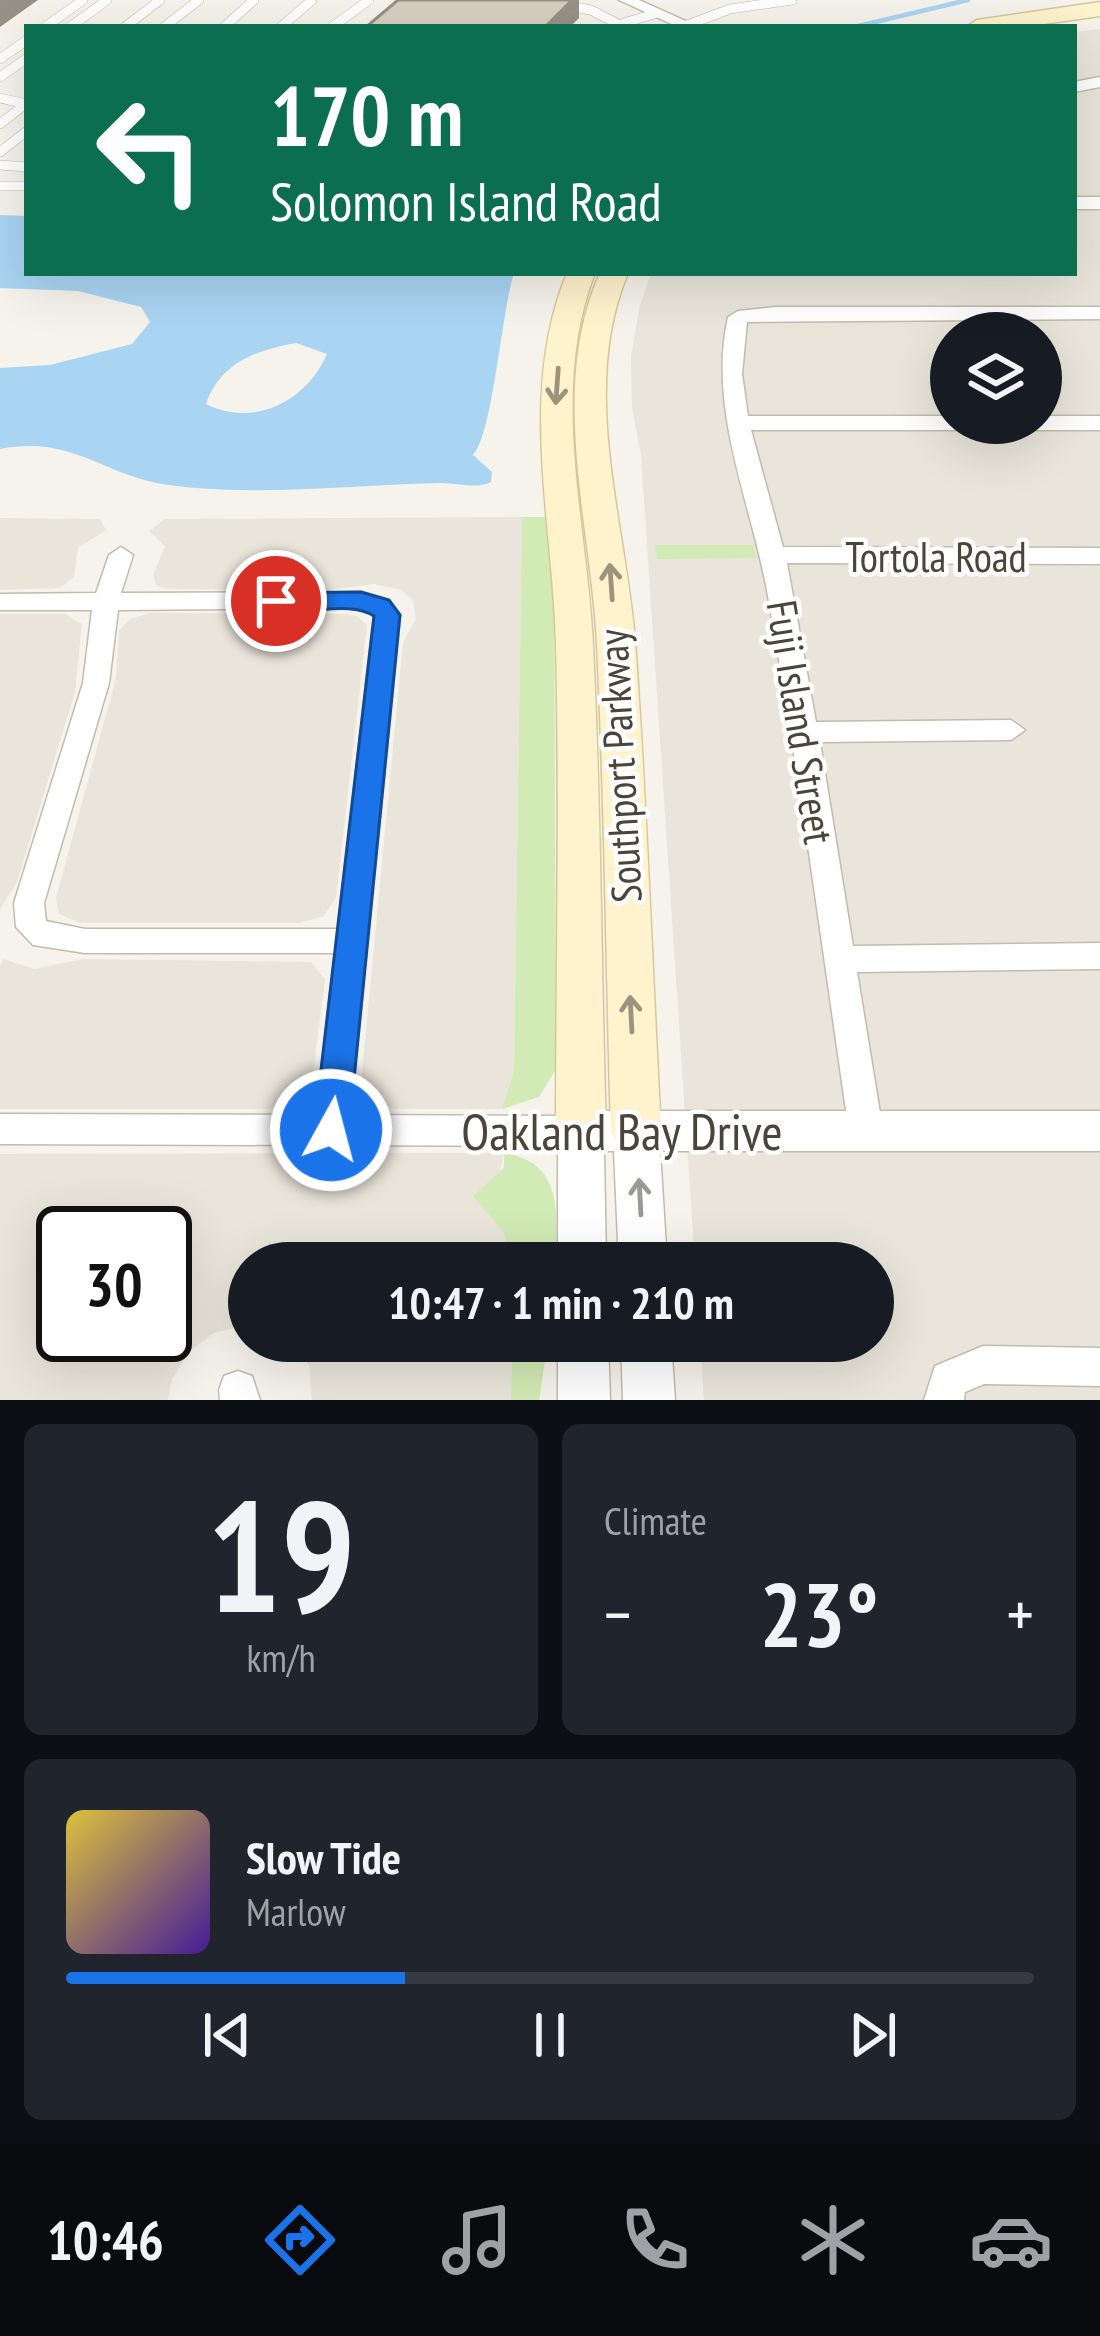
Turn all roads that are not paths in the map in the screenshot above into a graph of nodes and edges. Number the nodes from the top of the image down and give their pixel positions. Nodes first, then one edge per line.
1 (83, 0) edge
2 (107, 0) edge
3 (160, 0) edge
4 (199, 0) edge
5 (254, 0) edge
6 (312, 0) edge
7 (365, 0) edge
8 (536, 0) edge
9 (626, 0) edge
10 (792, 0) edge
11 (1100, 9) edge
12 (658, 13) junction
13 (1100, 19) edge
14 (49, 24) edge
15 (74, 24) edge
16 (129, 24) edge
17 (168, 24) edge
18 (227, 24) edge
19 (284, 24) edge
20 (336, 24) edge
21 (622, 24) edge
22 (627, 24) edge
23 (684, 24) edge
24 (694, 24) edge
25 (997, 24) edge
26 (1059, 24) edge
27 (24, 133) edge
28 (0, 152) edge
29 (580, 276) edge
30 (613, 276) edge
31 (1100, 313) edge
32 (740, 423) junction
33 (1100, 423) edge
34 (121, 555) dead end
35 (773, 555) junction
36 (1100, 556) edge
37 (0, 602) edge
38 (106, 602) junction
39 (1011, 730) dead end
40 (803, 732) junction
41 (353, 941) junction
42 (1100, 956) edge
43 (840, 959) junction
44 (0, 1130) edge
45 (331, 1130) junction
46 (581, 1130) junction
47 (636, 1130) junction
48 (866, 1131) junction
49 (1100, 1131) edge
50 (582, 1242) edge
51 (642, 1242) edge
52 (584, 1362) edge
53 (647, 1362) edge
54 (1100, 1367) edge
55 (946, 1390) edge
56 (584, 1400) edge
57 (649, 1400) edge

1 - 14 lane
2 - 15 lane
3 - 16 lane
4 - 17 lane
5 - 18 lane
6 - 19 lane
7 - 20 lane
8 - 21 lane
9 - 12 street
10 - 24 lane
11 - 25 main road
12 - 22 lane
12 - 23 street
13 - 26 main road
27 - 28 lane
29 -> 46 main road, Southport Parkway
47 -> 30 main road, Southport Parkway
31 - 32 street, Fuji Island Street
32 - 33 street
32 - 35 street, Fuji Island Street
34 - 38 street
35 - 36 street, Tortola Road
35 - 40 street, Fuji Island Street
37 - 38 street
38 - 41 street
38 - 41 street
39 - 40 street
40 - 43 street, Fuji Island Street
41 - 45 street
42 - 43 street
43 - 48 street, Fuji Island Street
44 - 45 street, Oakland Bay Drive
45 - 46 street, Oakland Bay Drive
46 - 47 street, Oakland Bay Drive
46 - 50 street, Southport Parkway
47 - 48 street, Oakland Bay Drive
51 -> 47 street, Southport Parkway
48 - 49 street, Oakland Bay Drive
52 - 56 street
53 - 57 street
54 - 55 street

